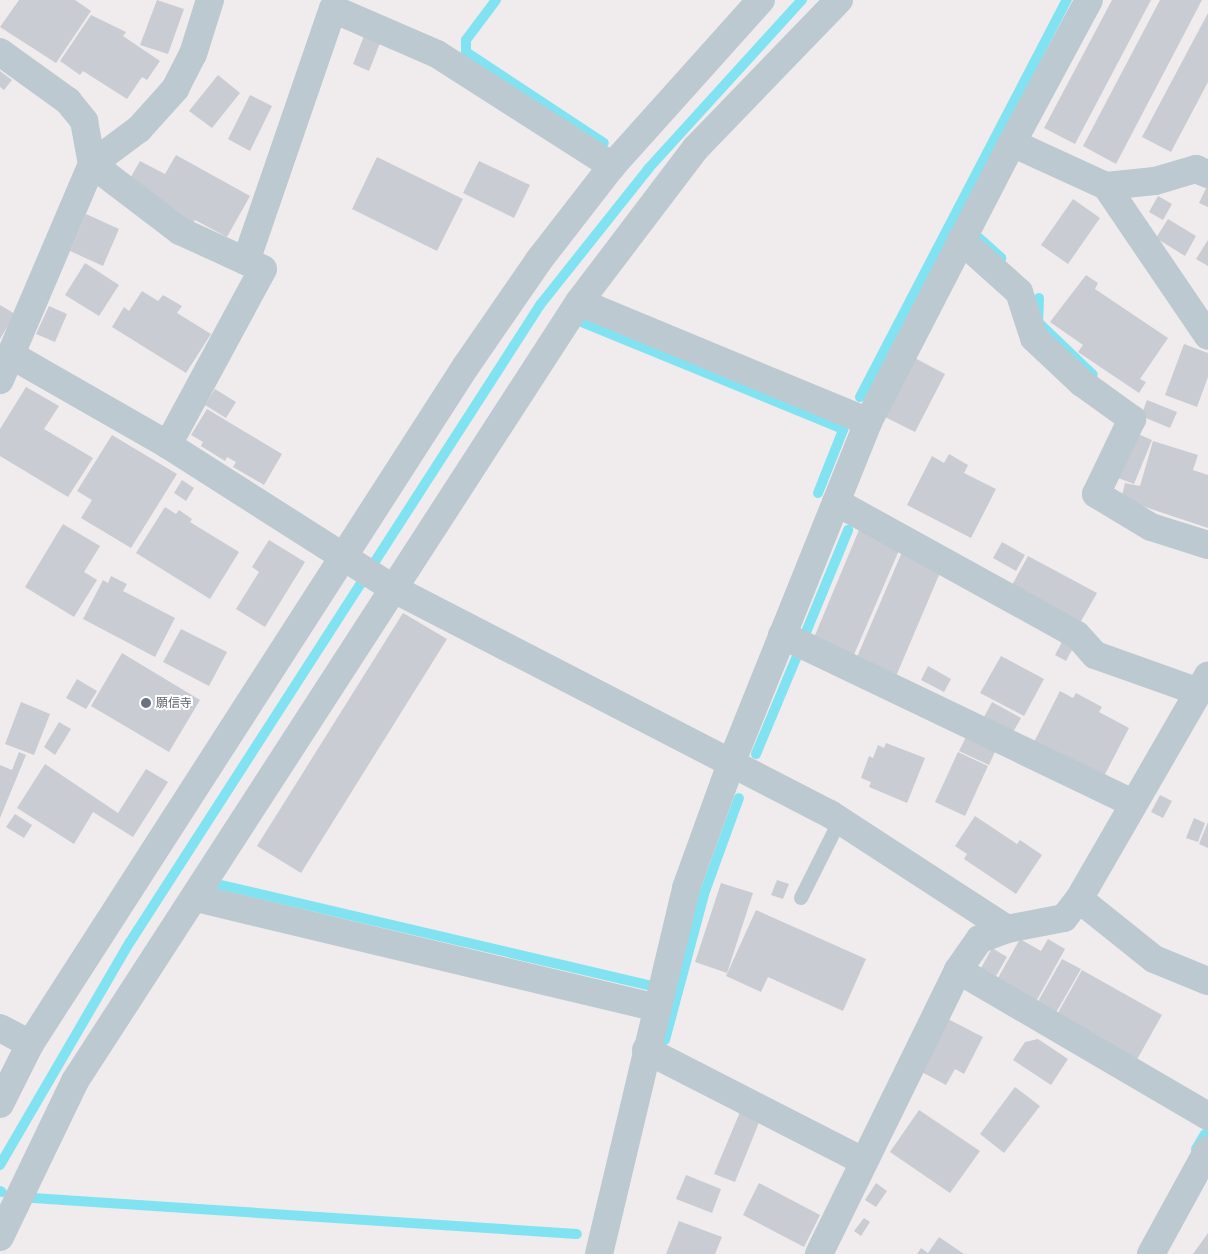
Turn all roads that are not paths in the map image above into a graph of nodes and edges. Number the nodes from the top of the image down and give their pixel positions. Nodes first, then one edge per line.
1 (210, 0) edge
2 (761, 0) edge
3 (839, 0) edge
4 (1089, 0) edge
5 (332, 5) edge
6 (0, 53) edge
7 (1012, 143) junction
8 (92, 164) junction
9 (612, 166) junction
10 (1208, 174) edge
11 (1106, 186) junction
12 (961, 240) junction
13 (246, 261) junction
14 (579, 302) junction
15 (1208, 336) edge
16 (12, 355) junction
17 (0, 380) edge
18 (868, 422) junction
19 (168, 445) junction
20 (836, 502) junction
21 (1208, 545) edge
22 (345, 560) junction
23 (390, 587) junction
24 (782, 635) junction
25 (1203, 684) edge
26 (732, 761) junction
27 (1134, 804) junction
28 (840, 820) junction
29 (196, 898) junction
30 (801, 898) dead end
31 (1079, 900) junction
32 (1007, 929) junction
33 (958, 970) junction
34 (1208, 981) edge
35 (656, 1008) junction
36 (0, 1028) edge
37 (30, 1044) junction
38 (646, 1050) junction
39 (0, 1104) edge
40 (1208, 1116) edge
41 (1208, 1150) edge
42 (863, 1161) junction
43 (0, 1238) edge
44 (599, 1254) edge
45 (819, 1254) edge
46 (1151, 1254) edge

1 - 8 street
2 - 9 street
3 - 14 street
4 - 7 street
5 - 9 street
5 - 13 street
6 - 8 street
7 - 11 street
7 - 12 street
8 - 13 street
8 - 16 street
9 - 22 street
10 - 11 street
11 - 15 street
12 - 18 street
12 - 21 street
13 - 19 street
14 - 18 street
14 - 23 street
16 - 17 street
16 - 19 street
18 - 20 street
19 - 22 street
20 - 24 street
20 - 25 street
22 - 23 street
22 - 37 street
23 - 26 street
23 - 29 street
24 - 26 street
24 - 27 street
25 - 27 street
26 - 28 street
26 - 35 street
27 - 31 street
28 - 30 lane
28 - 32 street
29 - 35 street
29 - 43 street
31 - 32 street
31 - 34 street
32 - 33 street
33 - 40 street
33 - 42 street
35 - 38 street
36 - 37 street
37 - 39 street
38 - 42 street
38 - 44 street
41 - 46 street
42 - 45 street

